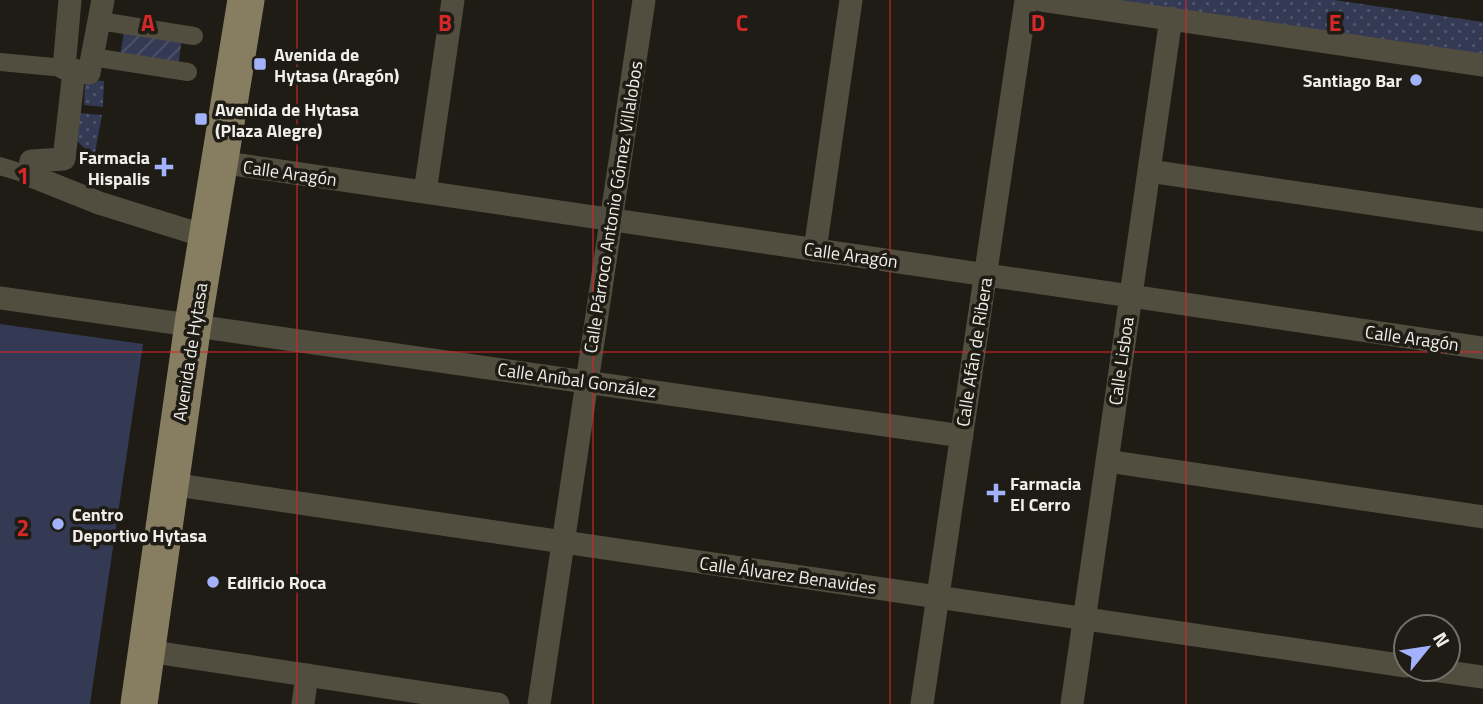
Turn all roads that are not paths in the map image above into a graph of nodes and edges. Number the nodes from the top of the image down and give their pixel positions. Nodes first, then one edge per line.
1 (71, 0) edge
2 (246, 0) edge
3 (453, 0) edge
4 (645, 0) edge
5 (851, 0) edge
6 (1026, 0) edge
7 (1041, 0) edge
8 (102, 11) edge
9 (1171, 19) junction
10 (194, 36) dead end
11 (0, 62) edge
12 (1483, 65) edge
13 (77, 66) junction
14 (188, 72) dead end
15 (64, 159) junction
16 (220, 162) junction
17 (0, 166) edge
18 (1149, 171) junction
19 (29, 175) junction
20 (63, 188) junction
21 (425, 192) junction
22 (612, 220) junction
23 (1483, 220) edge
24 (208, 237) junction
25 (815, 250) junction
26 (986, 275) junction
27 (1131, 296) junction
28 (0, 298) edge
29 (193, 324) junction
30 (1483, 348) edge
31 (587, 382) junction
32 (961, 436) junction
33 (1107, 461) junction
34 (170, 484) junction
35 (1483, 517) edge
36 (563, 542) junction
37 (938, 597) junction
38 (1084, 619) junction
39 (146, 651) junction
40 (1392, 664) edge
41 (1462, 674) edge
42 (307, 675) junction
43 (1483, 677) edge
44 (408, 697) edge
45 (139, 704) edge
46 (303, 704) edge
47 (498, 704) edge
48 (539, 704) edge
49 (922, 704) edge
50 (1072, 704) edge

1 - 13 street
2 - 16 main road, Avenida de Hytasa
3 - 21 street
4 - 22 street, Calle Párroco Antonio Gómez Villalobos
5 - 25 street
6 - 26 street, Calle Afán de Ribera
7 - 9 street
8 - 10 street
8 - 13 street
9 - 12 street
9 - 18 street, Calle Lisboa
11 - 13 street
13 - 14 street
13 - 15 street
15 - 19 street
15 - 20 street
16 - 21 street, Calle Aragón
16 - 24 main road, Avenida de Hytasa
17 - 19 street
18 - 23 street
18 - 27 street, Calle Lisboa
19 - 20 street
20 - 24 street
21 - 22 street, Calle Aragón
22 - 25 street, Calle Aragón
22 - 31 street, Calle Párroco Antonio Gómez Villalobos
24 - 29 main road, Avenida de Hytasa
25 - 26 street, Calle Aragón
26 - 27 street, Calle Aragón
26 - 32 street, Calle Afán de Ribera
27 - 30 street, Calle Aragón
27 - 33 street, Calle Lisboa
28 - 29 street, Calle Aníbal González
29 - 31 street, Calle Aníbal González
29 - 34 main road, Avenida de Hytasa
31 - 32 street, Calle Aníbal González
31 - 36 street, Calle Párroco Antonio Gómez Villalobos
32 - 37 street, Calle Afán de Ribera
33 - 35 street
33 - 38 street, Calle Lisboa
34 - 36 street, Calle Álvarez Benavides
34 - 39 main road, Avenida de Hytasa
36 - 37 street, Calle Álvarez Benavides
36 - 48 street, Calle Párroco Antonio Gómez Villalobos
37 - 38 street, Calle Álvarez Benavides
37 - 49 street, Calle Afán de Ribera
38 - 40 street, Calle Álvarez Benavides
38 - 50 street, Calle Lisboa
39 - 42 street
39 - 45 main road, Avenida de Hytasa
41 - 43 street
42 - 44 street
42 - 46 street
44 - 47 street

